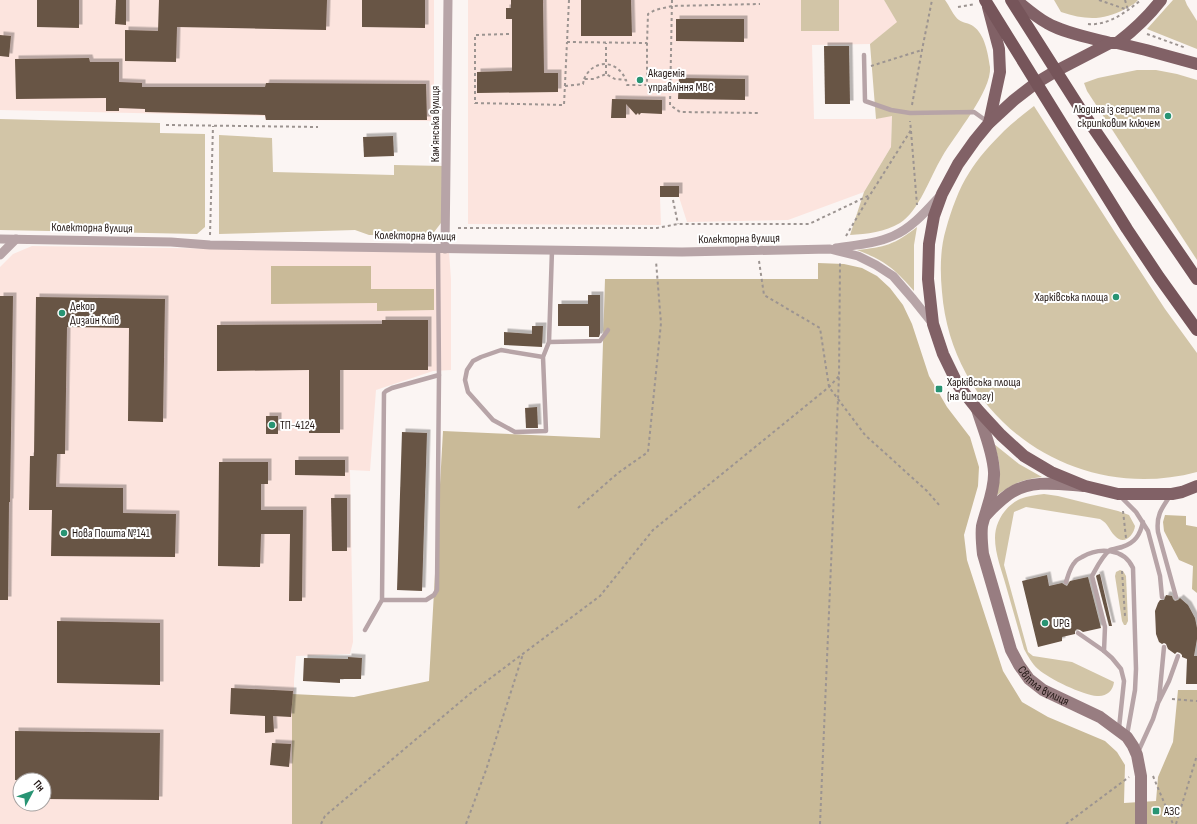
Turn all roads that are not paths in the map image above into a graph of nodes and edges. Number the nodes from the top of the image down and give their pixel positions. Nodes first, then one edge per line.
1 (448, 0) edge
2 (1011, 0) edge
3 (1016, 0) edge
4 (1162, 0) edge
5 (986, 1) edge
6 (1114, 43) junction
7 (864, 55) dead end
8 (1197, 64) edge
9 (1056, 71) junction
10 (1036, 83) junction
11 (989, 123) junction
12 (942, 194) junction
13 (0, 238) edge
14 (16, 239) junction
15 (441, 249) junction
16 (830, 249) junction
17 (552, 250) junction
18 (0, 255) edge
19 (1197, 279) edge
20 (933, 324) junction
21 (608, 330) dead end
22 (1197, 330) edge
23 (549, 342) junction
24 (543, 357) junction
25 (439, 375) junction
26 (977, 409) junction
27 (1085, 486) junction
28 (1197, 486) edge
29 (1177, 493) junction
30 (1197, 493) edge
31 (1118, 494) junction
32 (986, 514) junction
33 (1144, 522) junction
34 (1110, 551) junction
35 (1066, 582) dead end
36 (1162, 597) dead end
37 (1176, 597) dead end
38 (382, 600) junction
39 (365, 630) dead end
40 (1078, 633) dead end
41 (1164, 647) dead end
42 (1104, 651) junction
43 (1178, 656) dead end
44 (1158, 703) junction
45 (1123, 733) junction
46 (1137, 755) junction
47 (1141, 824) edge

1 - 15 street, Камʼянська вулиця
2 - 9 highway
3 - 6 main road
4 - 6 main road
5 - 10 highway
5 - 11 main road
6 - 8 main road
6 - 9 main road
7 - 11 lane
9 - 10 main road
9 - 19 highway
10 - 11 main road
10 - 22 highway
11 - 12 main road
12 - 16 street, Колекторна вулиця
12 - 20 main road
13 - 14 street, Колекторна вулиця
14 - 15 street, Колекторна вулиця
14 - 18 street
15 - 17 street, Колекторна вулиця
15 - 25 lane
16 - 17 street, Колекторна вулиця
16 - 20 street, Колекторна вулиця
17 - 23 lane
20 - 26 main road
21 - 23 lane
23 - 24 lane
24 - 24 lane
25 - 38 lane
25 - 38 lane
26 - 27 main road
26 - 32 main road, Світла вулиця
27 - 31 main road
27 - 32 main road
28 - 29 main road
29 - 30 main road
29 - 31 main road
29 - 37 lane
31 - 33 lane
32 - 45 main road, Світла вулиця
33 - 34 lane
33 - 36 lane
34 - 35 lane
34 - 42 lane
34 - 45 lane
38 - 39 lane
40 - 42 lane
41 - 44 lane
42 - 45 lane
43 - 44 lane
44 - 46 lane
45 - 46 main road, Світла вулиця
46 - 47 main road, Світла вулиця

